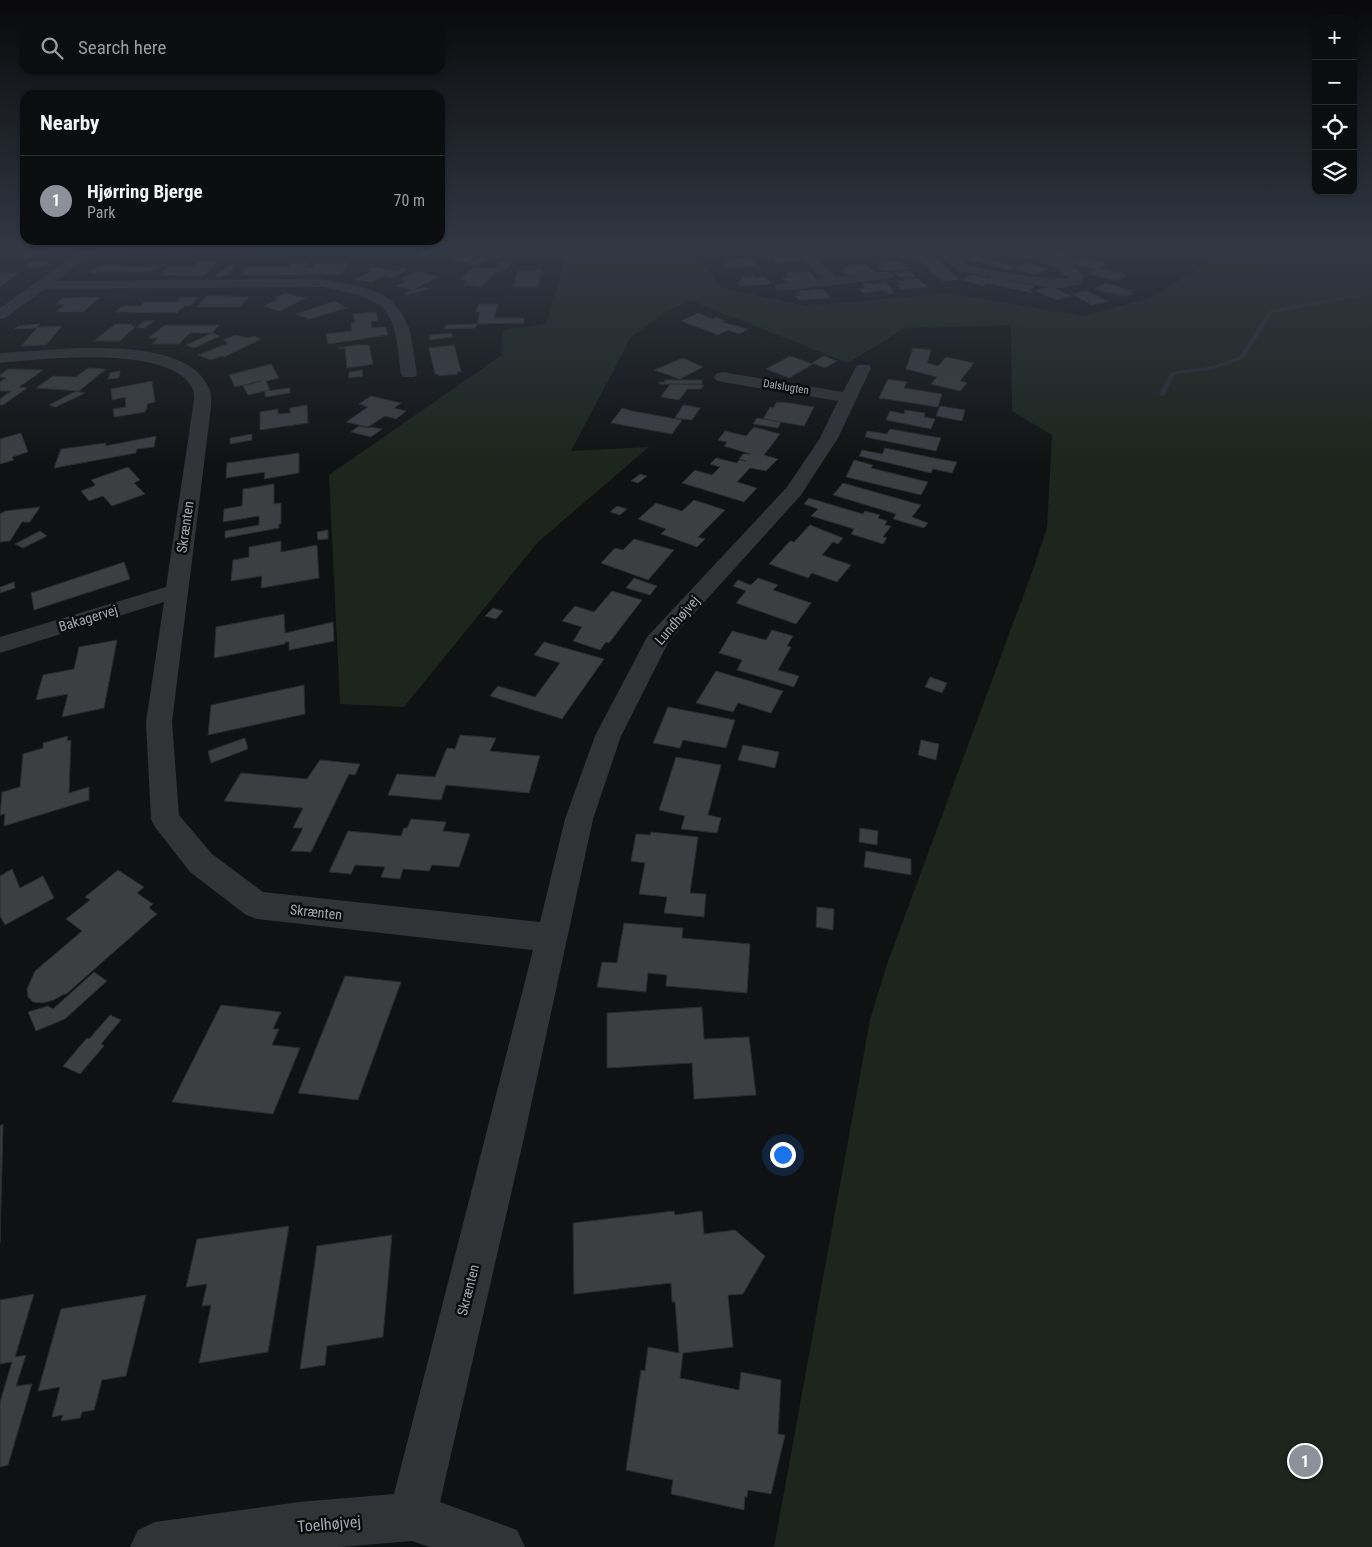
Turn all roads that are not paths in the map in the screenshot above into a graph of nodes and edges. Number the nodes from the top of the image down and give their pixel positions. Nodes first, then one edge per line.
1 (399, 321) edge
2 (0, 358) edge
3 (863, 368) dead end
4 (409, 374) dead end
5 (722, 377) dead end
6 (850, 398) junction
7 (176, 591) junction
8 (0, 645) edge
9 (552, 938) junction
10 (412, 1517) junction
11 (156, 1547) edge
12 (500, 1547) edge

1 - 4 street
2 - 7 street, Skrænten
3 - 6 street, Lundhøjvej
5 - 6 street, Dalslugten
6 - 9 street, Lundhøjvej
7 - 8 street, Bakagervej
7 - 9 street, Skrænten
9 - 10 street, Skrænten
10 - 11 street, Toelhøjvej
10 - 12 street, Toelhøjvej

